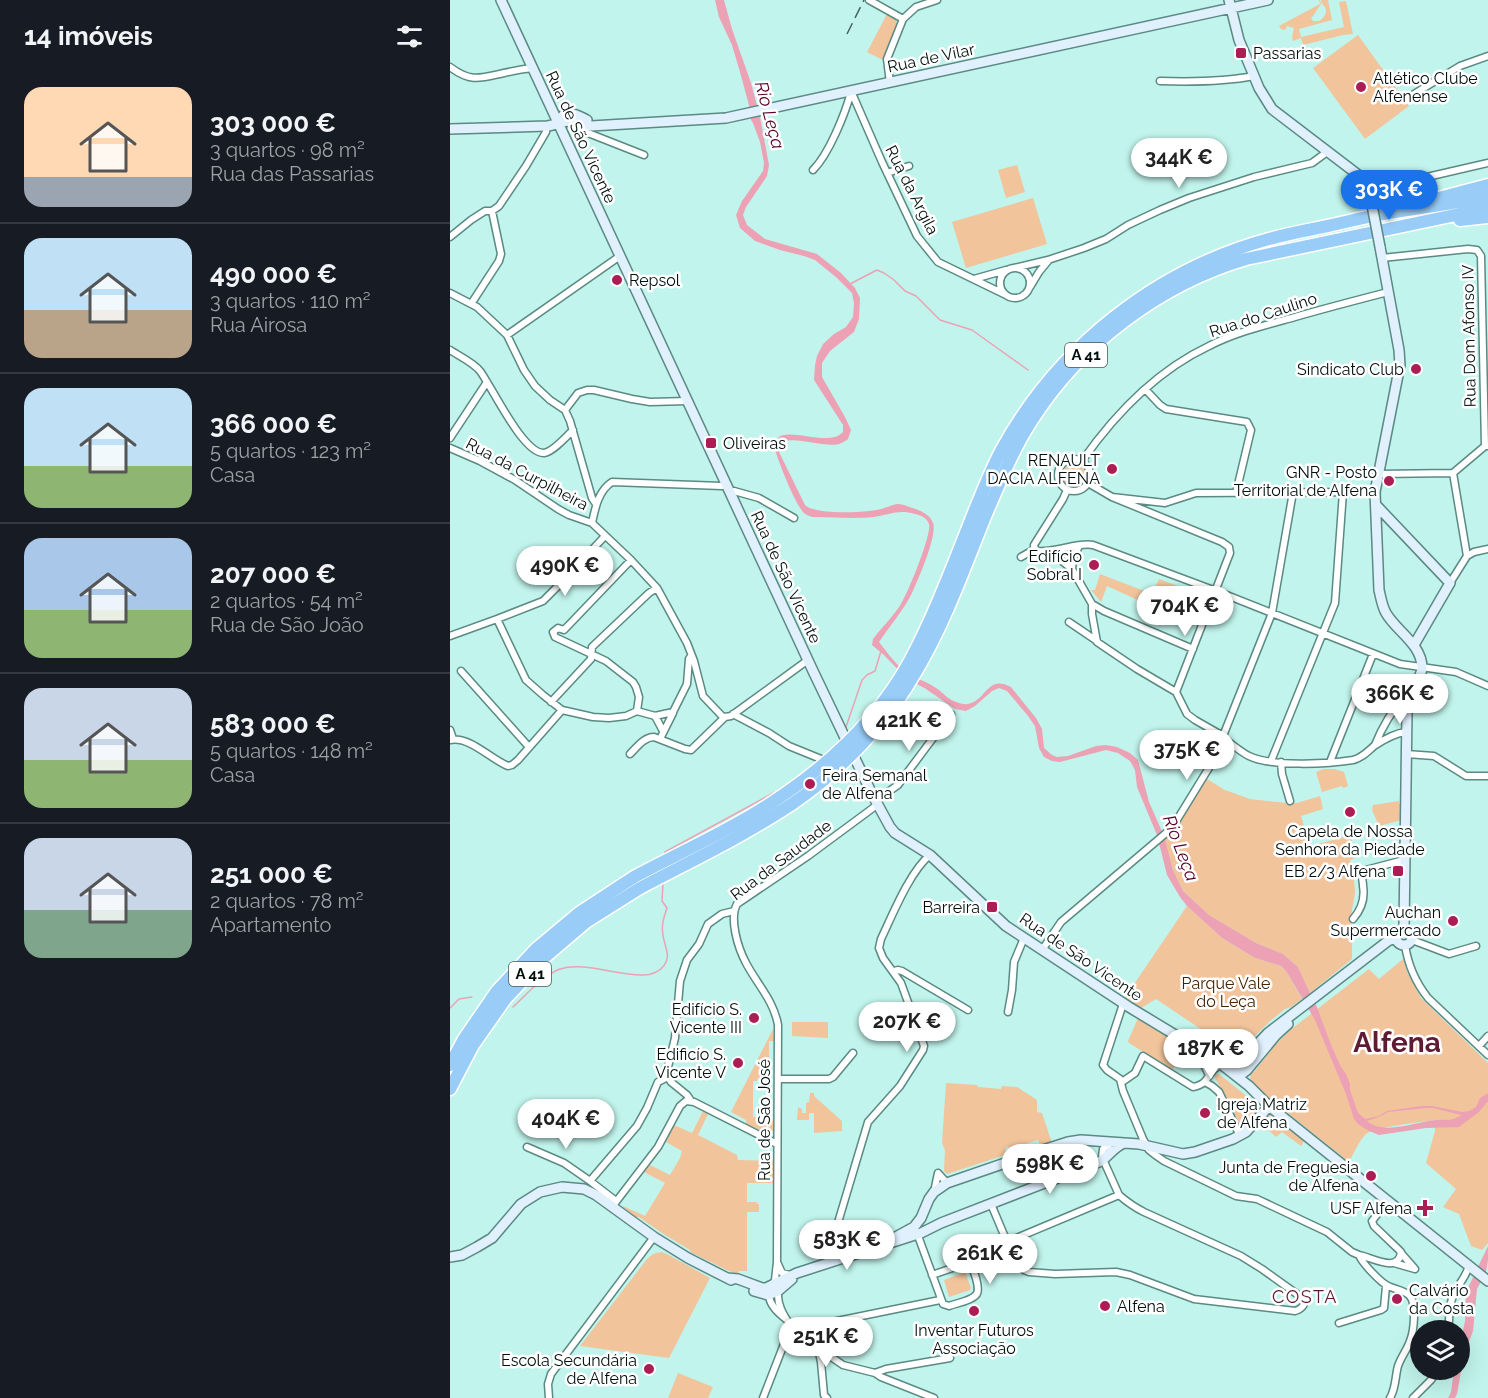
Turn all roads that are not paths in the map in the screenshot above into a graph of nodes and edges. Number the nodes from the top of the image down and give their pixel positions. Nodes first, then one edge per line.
1 (501, 0) edge
2 (868, 0) edge
3 (937, 0) edge
4 (1268, 0) edge
5 (1230, 4) edge
6 (903, 19) junction
7 (1488, 56) edge
8 (450, 67) edge
9 (532, 68) junction
10 (1254, 76) junction
11 (1160, 81) dead end
12 (890, 83) junction
13 (851, 91) junction
14 (1414, 94) dead end
15 (578, 122) junction
16 (558, 123) junction
17 (597, 125) junction
18 (547, 126) junction
19 (450, 129) edge
20 (1327, 152) junction
21 (644, 155) dead end
22 (1488, 163) edge
23 (909, 166) dead end
24 (813, 170) dead end
25 (887, 174) junction
26 (1488, 184) edge
27 (1368, 186) junction
28 (1488, 196) edge
29 (1488, 208) edge
30 (492, 211) junction
31 (1387, 213) junction
32 (1488, 217) edge
33 (1408, 225) junction
34 (450, 237) edge
35 (620, 256) junction
36 (1382, 258) junction
37 (1048, 260) junction
38 (1011, 269) junction
39 (974, 279) junction
40 (1027, 291) junction
41 (1388, 292) junction
42 (450, 294) edge
43 (1006, 295) junction
44 (471, 304) junction
45 (507, 335) junction
46 (450, 350) edge
47 (487, 382) junction
48 (1145, 389) junction
49 (688, 401) junction
50 (565, 410) junction
51 (573, 430) junction
52 (450, 438) edge
53 (1486, 446) edge
54 (450, 448) edge
55 (1082, 461) junction
56 (1453, 473) junction
57 (1379, 474) junction
58 (1088, 483) junction
59 (729, 488) junction
60 (1067, 490) junction
61 (1293, 492) junction
62 (1343, 492) junction
63 (1375, 492) junction
64 (1236, 493) junction
65 (1112, 497) junction
66 (1165, 503) junction
67 (596, 504) junction
68 (1376, 505) junction
69 (980, 512) junction
70 (794, 518) dead end
71 (1166, 520) junction
72 (592, 523) junction
73 (605, 536) junction
74 (1079, 546) junction
75 (1035, 549) junction
76 (1488, 549) edge
77 (1049, 551) junction
78 (1467, 556) junction
79 (1021, 558) dead end
80 (631, 560) junction
81 (1072, 569) junction
82 (1450, 583) junction
83 (657, 588) junction
84 (1216, 591) junction
85 (1092, 604) junction
86 (1272, 613) junction
87 (498, 619) junction
88 (1069, 622) dead end
89 (1323, 633) junction
90 (450, 636) edge
91 (1097, 642) junction
92 (1413, 645) junction
93 (1193, 649) junction
94 (592, 653) junction
95 (1373, 654) junction
96 (691, 656) junction
97 (808, 660) junction
98 (1422, 667) junction
99 (461, 671) dead end
100 (1488, 686) edge
101 (1176, 693) junction
102 (1407, 693) dead end
103 (551, 702) junction
104 (562, 710) junction
105 (637, 711) junction
106 (673, 712) junction
107 (734, 714) junction
108 (951, 714) dead end
109 (654, 716) junction
110 (725, 717) junction
111 (450, 730) edge
112 (663, 731) junction
113 (1406, 732) junction
114 (1224, 738) junction
115 (451, 739) edge
116 (660, 739) junction
117 (1375, 746) junction
118 (529, 747) junction
119 (630, 754) dead end
120 (1406, 754) junction
121 (821, 759) dead end
122 (1271, 761) junction
123 (1281, 762) junction
124 (1330, 762) junction
125 (1488, 776) edge
126 (1290, 801) dead end
127 (876, 803) junction
128 (930, 855) junction
129 (1404, 860) junction
130 (637, 882) junction
131 (734, 911) junction
132 (1353, 919) dead end
133 (1404, 928) junction
134 (1024, 938) junction
135 (1403, 941) junction
136 (1476, 946) dead end
137 (1042, 950) junction
138 (894, 971) junction
139 (759, 983) joint
140 (1123, 1004) junction
141 (968, 1010) dead end
142 (1008, 1012) dead end
143 (1488, 1036) edge
144 (1191, 1045) junction
145 (1479, 1046) junction
146 (853, 1053) dead end
147 (1488, 1055) edge
148 (1203, 1056) junction
149 (450, 1065) edge
150 (1219, 1065) junction
151 (1244, 1067) junction
152 (1209, 1075) junction
153 (668, 1077) junction
154 (1236, 1078) junction
155 (778, 1079) junction
156 (1122, 1082) junction
157 (1205, 1083) junction
158 (1247, 1084) junction
159 (450, 1089) edge
160 (691, 1101) junction
161 (1269, 1106) junction
162 (1240, 1136) junction
163 (777, 1144) junction
164 (1147, 1146) junction
165 (527, 1147) dead end
166 (1108, 1150) junction
167 (590, 1181) junction
168 (1119, 1195) junction
169 (1388, 1201) junction
170 (614, 1204) junction
171 (991, 1204) junction
172 (924, 1211) junction
173 (934, 1225) junction
174 (916, 1231) junction
175 (654, 1237) junction
176 (1007, 1242) junction
177 (1401, 1252) junction
178 (1359, 1255) junction
179 (450, 1257) edge
180 (828, 1263) junction
181 (1394, 1263) junction
182 (1470, 1266) junction
183 (932, 1275) junction
184 (1488, 1281) edge
185 (776, 1285) junction
186 (1386, 1286) junction
187 (940, 1300) junction
188 (786, 1320) junction
189 (1448, 1320) edge
190 (1339, 1323) dead end
191 (795, 1328) junction
192 (818, 1348) junction
193 (950, 1358) dead end
194 (875, 1373) junction
195 (1431, 1380) edge
196 (549, 1398) edge
197 (763, 1398) edge
198 (827, 1398) edge
199 (934, 1398) edge
200 (1390, 1398) edge
201 (1413, 1398) edge

1 - 9 street, Rua de São Vicente
2 - 6 street
3 - 6 street
4 - 5 street, Rua de Vilar
5 - 10 street
5 - 12 street, Rua de Vilar
6 - 12 street
7 - 14 street
8 - 9 street
9 - 16 street, Rua de São Vicente
10 - 11 street
10 - 20 street
12 - 13 street, Rua de Vilar
13 - 17 street, Rua de Vilar
13 - 24 street
13 - 25 street, Rua da Argila
15 - 16 street, Rua de Vilar
15 - 17 street, Rua de Vilar
15 - 21 street
16 - 17 street, Rua de Vilar
16 - 18 street
16 - 35 street, Rua de São Vicente
18 - 19 street
18 - 30 street
20 - 27 street
20 - 37 street
22 - 27 street
23 - 25 street
25 - 39 street, Rua da Argila
26 - 31 highway
27 - 36 street, bridge
28 - 31 highway, A 41
29 - 33 highway, A 41
30 - 34 street
30 - 44 street
31 - 69 highway, A 41
32 - 33 highway
33 - 69 highway, A 41
35 - 45 street
35 - 49 street, Rua de São Vicente
36 - 41 street
36 - 53 street, Rua Dom Afonso IV
37 - 38 street
37 - 40 street
38 - 39 street
38 - 40 street
38 - 43 street
39 - 43 street, Rua da Argila
40 - 43 street
41 - 48 street, Rua do Caulino
41 - 57 street
42 - 44 street
44 - 45 street
45 - 50 street
46 - 47 street
47 - 51 street
47 - 52 street
48 - 55 street, Rua do Caulino
48 - 64 street
49 - 50 street
49 - 59 street, Rua de São Vicente
50 - 51 street
51 - 67 street
53 - 56 street
54 - 72 street, Rua da Curpilheira
55 - 58 street
55 - 60 street
56 - 57 street
56 - 78 street
57 - 63 street
58 - 60 street
58 - 65 street
59 - 67 street
59 - 70 street
59 - 97 street, Rua de São Vicente
60 - 75 street
61 - 62 street
61 - 64 street
61 - 86 street
62 - 63 street
62 - 89 street
63 - 68 street
64 - 66 street
65 - 66 street
65 - 71 street
66 - 71 street
67 - 72 street
68 - 82 street
68 - 92 street
69 - 130 highway, A 41, bridge
71 - 84 street
72 - 73 street
73 - 80 street
73 - 87 street
74 - 77 street
74 - 81 street
74 - 84 street
75 - 77 street
75 - 79 street
76 - 78 street
77 - 81 street
78 - 82 street
80 - 83 street
80 - 94 street
81 - 85 street
82 - 92 street
83 - 94 street
83 - 96 street
84 - 86 street
84 - 93 street
85 - 91 street
85 - 93 street
86 - 89 street
86 - 114 street
87 - 90 street
87 - 103 street
88 - 91 street
89 - 95 street
89 - 122 street
91 - 101 street
92 - 98 street
93 - 101 street
94 - 103 street
94 - 105 street
95 - 98 street
95 - 124 street
96 - 106 street
96 - 110 street
97 - 107 street
97 - 127 street, Rua de São Vicente
98 - 100 street
98 - 113 street
99 - 118 street
101 - 114 street
102 - 117 street
103 - 104 street
104 - 105 street
104 - 118 street
105 - 109 street
106 - 109 street
106 - 112 street
107 - 110 street
107 - 121 street
108 - 127 street, Rua da Saudade
109 - 112 street
110 - 116 street
111 - 115 street
112 - 116 street
113 - 117 street
113 - 120 street
114 - 122 street
114 - 137 street
115 - 118 street
116 - 119 street
117 - 124 street
120 - 125 street
120 - 129 street
122 - 123 street
123 - 124 street
123 - 126 street
127 - 128 street, Rua de São Vicente
127 - 131 street, Rua da Saudade
128 - 134 street, Rua de São Vicente
128 - 138 street
129 - 132 street
129 - 133 street
130 - 149 highway, A 41
130 - 159 highway, A 41
131 - 139 street, Rua da Saudade
131 - 153 street
133 - 135 street
133 - 135 street
134 - 137 street, Rua de São Vicente
134 - 142 street
135 - 136 street
135 - 145 street
135 - 151 street
137 - 140 street, Rua de São Vicente
138 - 141 street
138 - 180 street
139 - 155 street, Rua de São José
140 - 144 street, Rua de São Vicente
140 - 156 street
143 - 145 street
144 - 148 street, Rua de São Vicente
144 - 150 street, Rua de São Vicente
145 - 147 street
146 - 155 street
148 - 150 street, Rua de São Vicente
148 - 152 street
150 - 151 street
150 - 152 street
150 - 154 street, Rua de São Vicente
151 - 154 street
151 - 158 street
152 - 157 street
153 - 160 street
153 - 167 street
154 - 158 street, Rua de São Vicente
154 - 161 street, Rua de São Vicente
155 - 163 street, Rua de São José
156 - 157 street
156 - 164 street
157 - 162 street
158 - 161 street, Rua de São Vicente
160 - 163 street
160 - 170 street
161 - 162 street
161 - 169 street, Rua de São Vicente
162 - 164 street
163 - 185 street, Rua de São José
164 - 166 street
164 - 178 street
165 - 167 street
166 - 168 street
166 - 171 street
166 - 172 street
167 - 170 street
168 - 176 street
168 - 176 street
169 - 177 street
169 - 182 street, Rua de São Vicente
170 - 175 street
170 - 179 street
171 - 173 street
171 - 176 street
172 - 173 street
172 - 174 street
173 - 174 street
174 - 180 street
174 - 183 street
175 - 185 street
175 - 196 street
177 - 181 street
177 - 181 street
178 - 181 street
178 - 186 street
180 - 185 street
182 - 184 street, Rua de São Vicente
182 - 189 street
183 - 187 street
183 - 187 street
185 - 188 street
185 - 188 street
186 - 190 street
186 - 200 street
187 - 191 street
188 - 191 street
191 - 192 street
191 - 197 street
192 - 194 street
192 - 198 street
193 - 194 street
194 - 199 street
195 - 201 street

